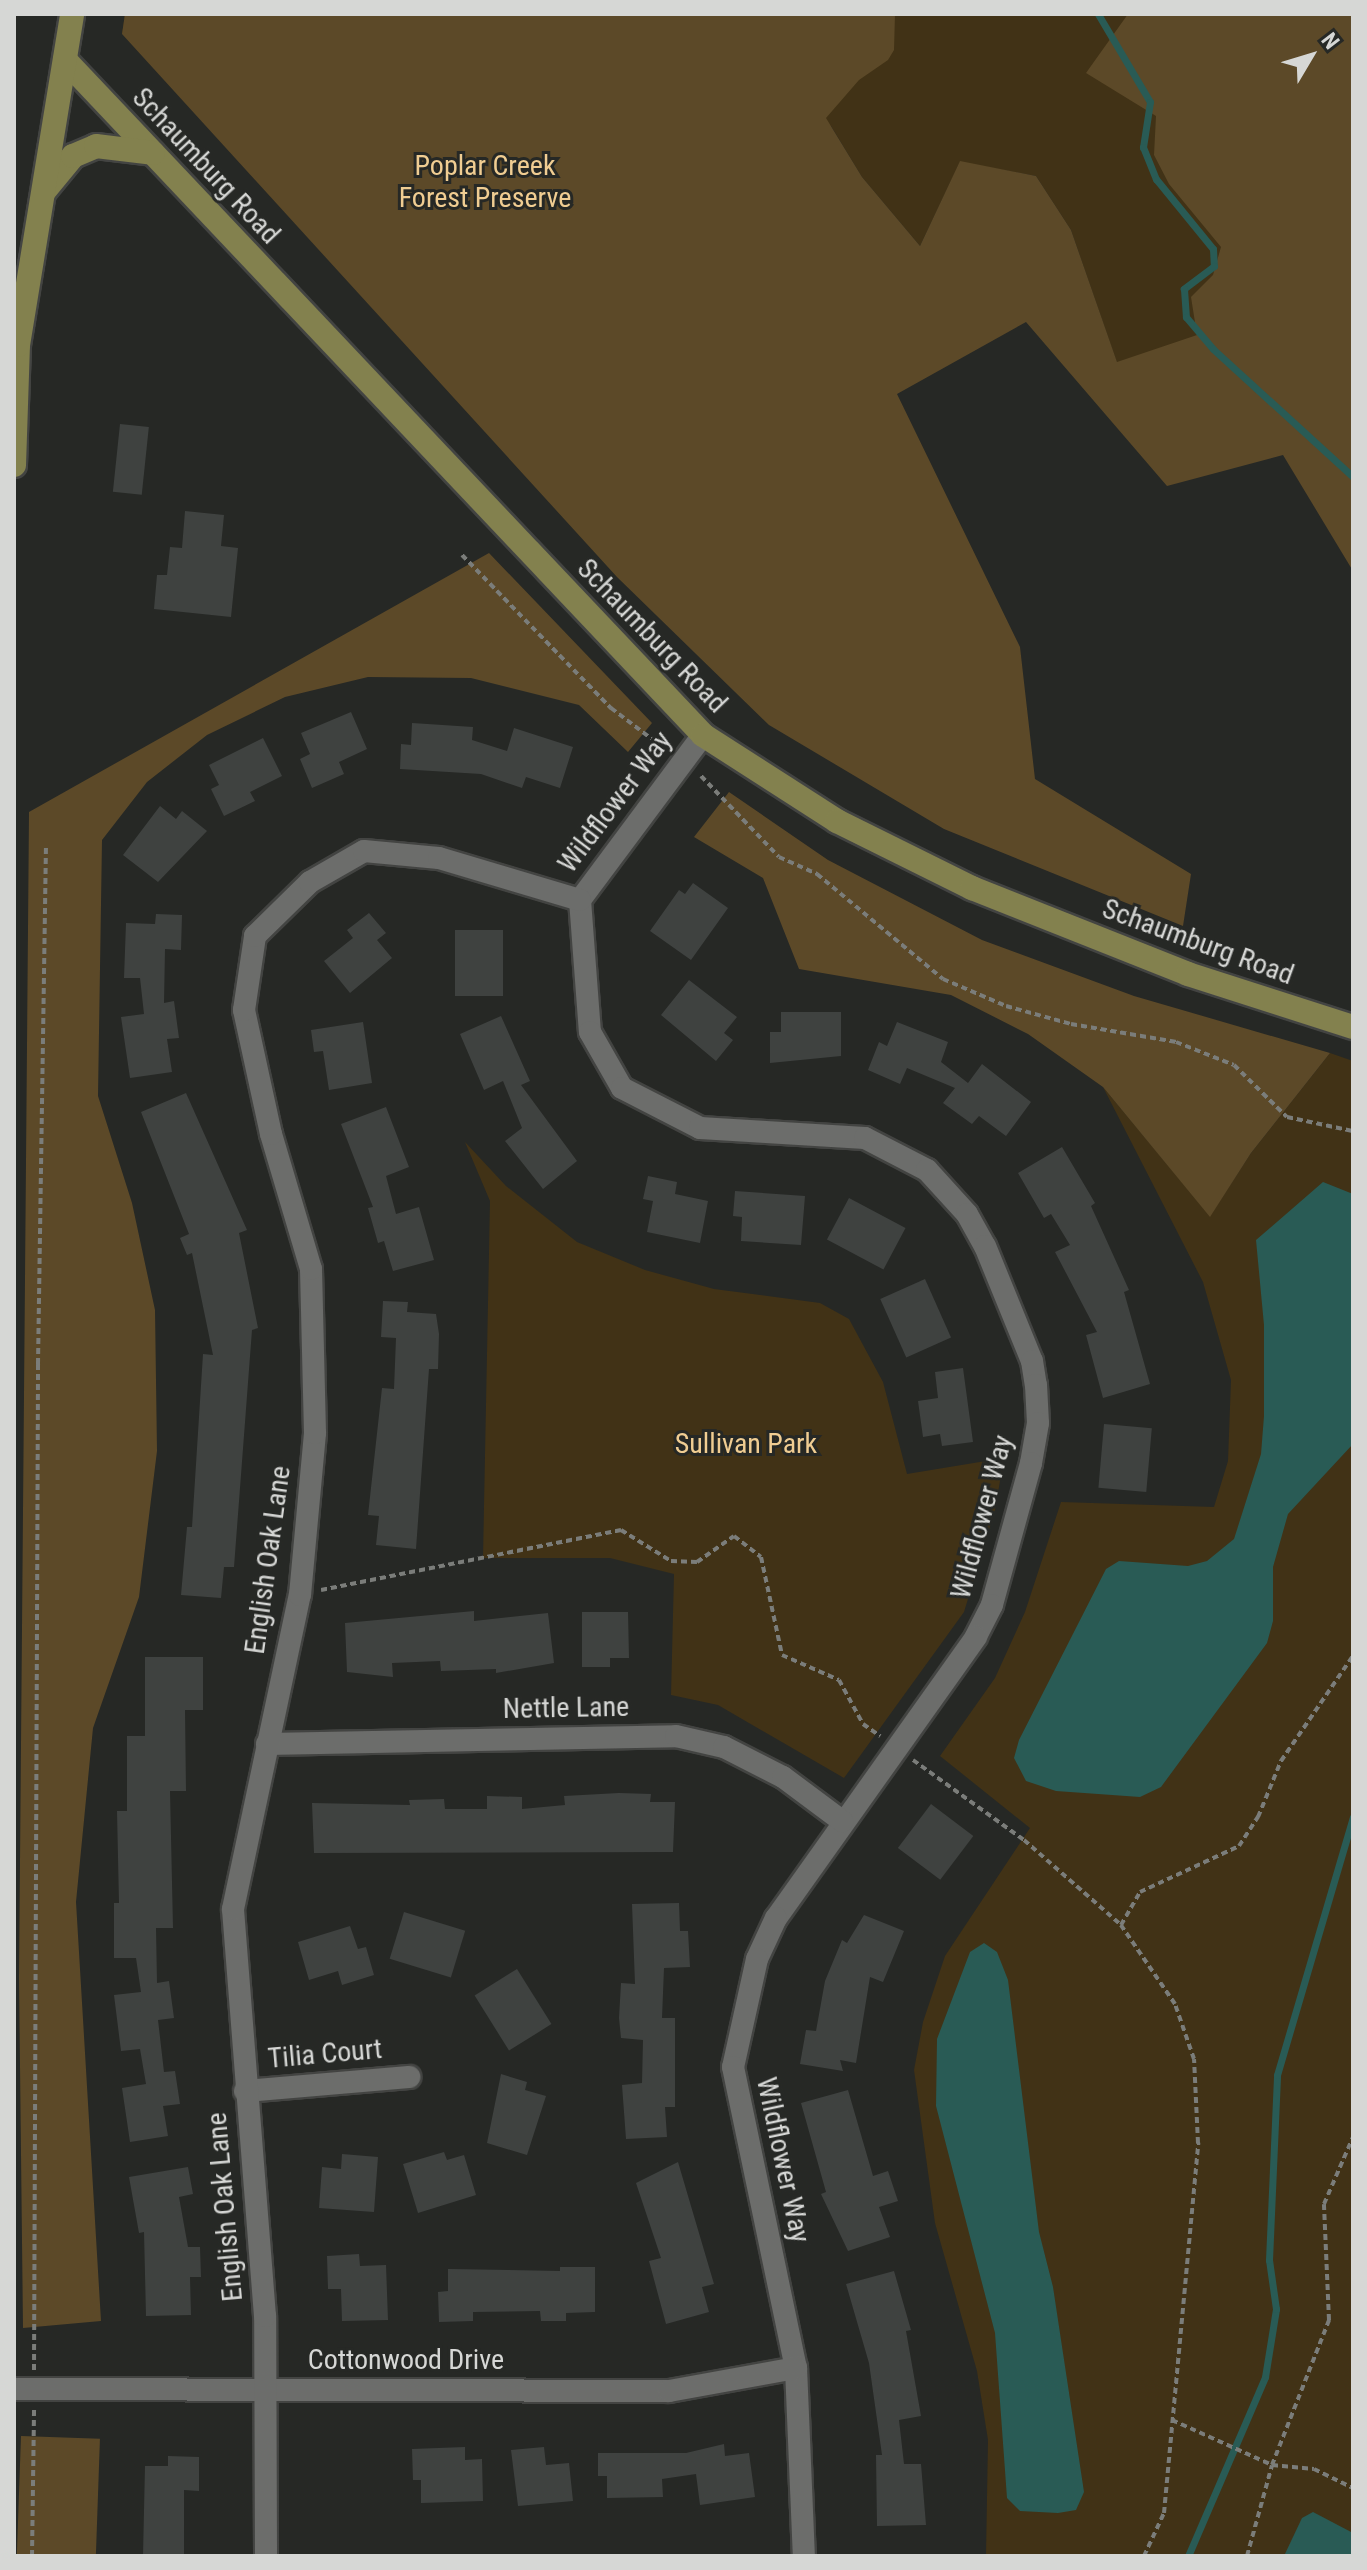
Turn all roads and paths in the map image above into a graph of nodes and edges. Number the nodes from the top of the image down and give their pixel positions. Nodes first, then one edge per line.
1 (72, 14) edge
2 (65, 60) junction
3 (153, 153) junction
4 (43, 192) junction
5 (14, 465) edge
6 (462, 555) dead end
7 (703, 735) junction
8 (681, 761) junction
9 (46, 844) dead end
10 (580, 900) junction
11 (1353, 1027) edge
12 (1353, 1131) edge
13 (300, 1595) junction
14 (1353, 1656) edge
15 (267, 1744) junction
16 (898, 1749) junction
17 (842, 1821) junction
18 (1121, 1925) junction
19 (409, 2077) dead end
20 (245, 2091) junction
21 (1353, 2137) edge
22 (796, 2368) junction
23 (24, 2388) edge
24 (265, 2390) junction
25 (1172, 2420) junction
26 (1272, 2465) junction
27 (1353, 2488) edge
28 (32, 2556) edge
29 (266, 2556) edge
30 (804, 2556) edge
31 (1144, 2556) edge
32 (1247, 2556) edge

1 - 2 main road
2 - 3 main road, Schaumburg Road
2 - 4 main road
3 - 4 main road
3 - 7 main road, Schaumburg Road
4 - 5 main road
6 - 8 path
7 - 8 street, Wildflower Way
7 - 11 main road, Schaumburg Road
8 - 10 street, Wildflower Way
8 - 12 path
9 - 23 path
10 - 13 street, English Oak Lane
10 - 16 street, Wildflower Way
13 - 15 street, English Oak Lane
13 - 16 path
14 - 18 path
15 - 17 street, Nettle Lane
15 - 20 street, English Oak Lane
16 - 17 street, Wildflower Way
16 - 18 path
17 - 22 street, Wildflower Way
18 - 25 path
19 - 20 street, Tilia Court
20 - 24 street, English Oak Lane
21 - 26 path
22 - 24 street, Cottonwood Drive
22 - 30 street, Wildflower Way
23 - 24 street, Cottonwood Drive
23 - 28 path
24 - 29 street, English Oak Lane
25 - 26 path
25 - 31 path
26 - 27 path
26 - 32 path

